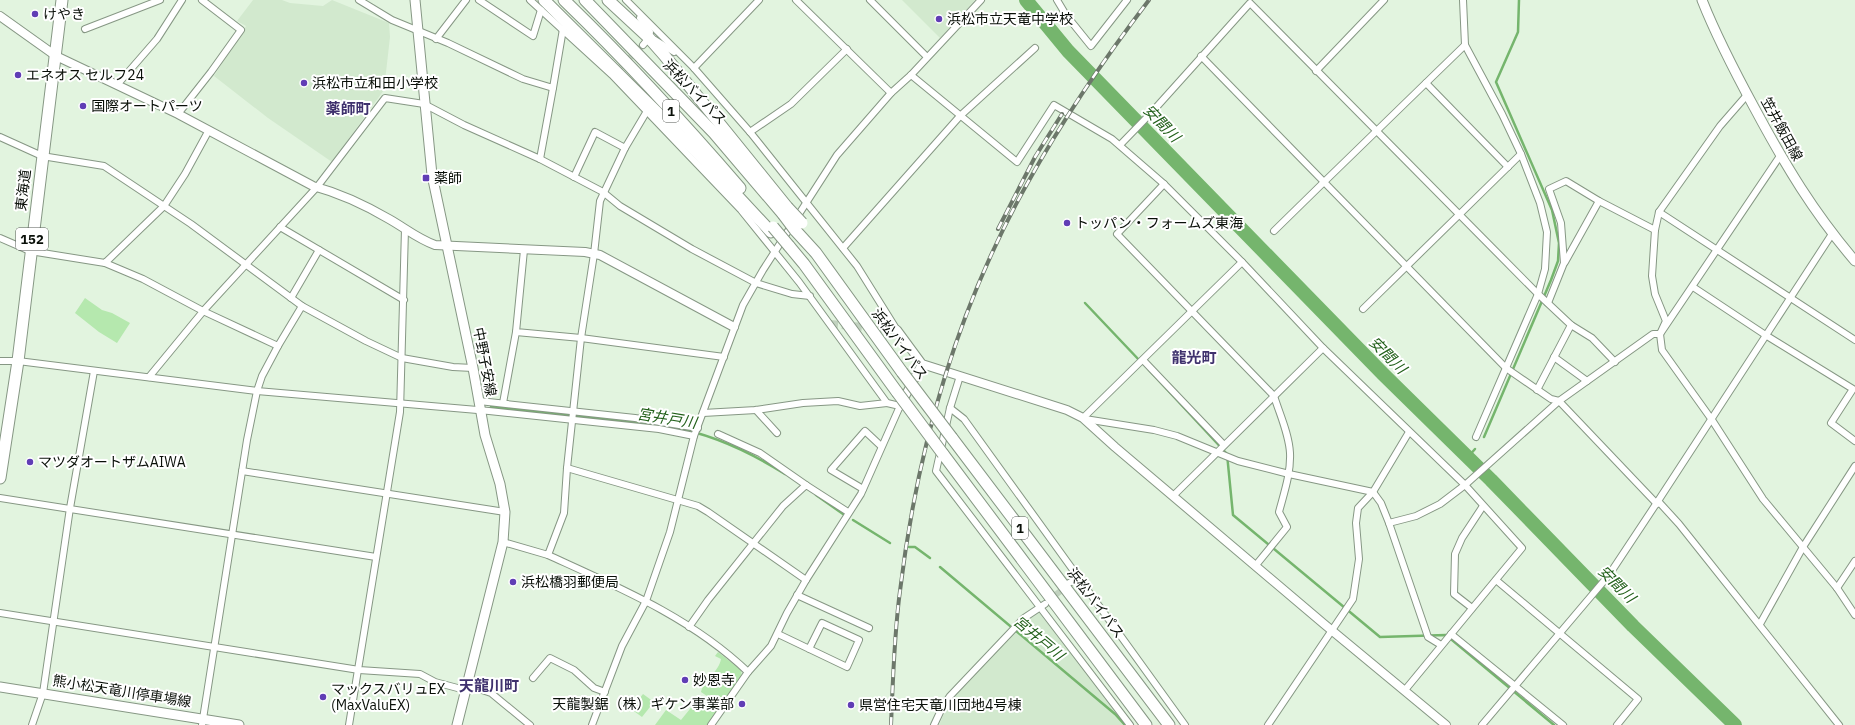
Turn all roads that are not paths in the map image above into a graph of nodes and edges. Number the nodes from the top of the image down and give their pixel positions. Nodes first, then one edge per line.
1 (62, 0) edge
2 (160, 0) edge
3 (182, 0) edge
4 (202, 0) edge
5 (359, 0) edge
6 (466, 0) edge
7 (479, 0) edge
8 (530, 0) edge
9 (564, 0) edge
10 (585, 0) edge
11 (608, 0) edge
12 (759, 0) edge
13 (796, 0) edge
14 (870, 0) edge
15 (981, 0) edge
16 (1057, 0) edge
17 (1127, 0) edge
18 (1384, 0) edge
19 (1463, 0) edge
20 (1702, 0) edge
21 (627, 1) edge
22 (1251, 1) edge
23 (416, 2) edge
24 (543, 5) edge
25 (0, 16) edge
26 (85, 29) dead end
27 (563, 30) junction
28 (418, 32) junction
29 (436, 39) junction
30 (646, 42) junction
31 (1465, 44) junction
32 (1035, 48) dead end
33 (847, 49) junction
34 (56, 56) junction
35 (1201, 56) junction
36 (683, 57) junction
37 (927, 57) junction
38 (694, 68) junction
39 (1316, 70) junction
40 (911, 75) junction
41 (1426, 83) junction
42 (117, 85) junction
43 (553, 88) junction
44 (891, 93) junction
45 (1747, 95) junction
46 (424, 104) junction
47 (647, 111) junction
48 (178, 114) junction
49 (960, 116) junction
50 (209, 130) junction
51 (1376, 131) junction
52 (750, 132) junction
53 (0, 137) edge
54 (1120, 145) junction
55 (625, 148) junction
56 (1521, 154) junction
57 (42, 156) junction
58 (1780, 156) junction
59 (540, 159) junction
60 (1508, 167) junction
61 (574, 177) junction
62 (1324, 182) junction
63 (1164, 184) junction
64 (317, 187) junction
65 (603, 192) junction
66 (806, 201) junction
67 (1599, 201) junction
68 (164, 206) junction
69 (785, 211) junction
70 (1659, 212) junction
71 (1459, 216) junction
72 (280, 227) junction
73 (405, 229) junction
74 (772, 229) junction
75 (1655, 230) junction
76 (1274, 231) dead end
77 (1832, 234) junction
78 (0, 238) edge
79 (447, 245) junction
80 (784, 248) junction
81 (843, 248) junction
82 (319, 250) junction
83 (524, 250) junction
84 (1717, 250) junction
85 (30, 251) junction
86 (594, 254) junction
87 (1855, 261) edge
88 (1242, 262) junction
89 (105, 263) junction
90 (1564, 263) junction
91 (245, 265) junction
92 (1407, 267) junction
93 (756, 283) junction
94 (1693, 286) junction
95 (1539, 295) junction
96 (810, 296) junction
97 (290, 298) junction
98 (1792, 299) junction
99 (404, 300) junction
100 (1548, 303) junction
101 (302, 306) junction
102 (1363, 309) dead end
103 (203, 311) junction
104 (1192, 312) junction
105 (1571, 325) junction
106 (734, 327) junction
107 (897, 330) joint
108 (516, 332) junction
109 (1660, 334) junction
110 (1767, 336) junction
111 (581, 338) junction
112 (1855, 340) edge
113 (278, 346) junction
114 (1323, 348) junction
115 (724, 357) junction
116 (1554, 357) junction
117 (402, 358) junction
118 (0, 361) edge
119 (18, 361) junction
120 (1141, 362) junction
121 (1614, 362) junction
122 (922, 364) junction
123 (473, 368) junction
124 (1507, 368) junction
125 (94, 371) junction
126 (960, 376) junction
127 (148, 377) junction
128 (1587, 381) junction
129 (1537, 390) junction
130 (257, 391) junction
131 (1274, 396) junction
132 (1558, 401) junction
133 (503, 403) junction
134 (887, 403) junction
135 (400, 404) junction
136 (479, 406) junction
137 (900, 406) junction
138 (950, 408) junction
139 (756, 410) junction
140 (573, 411) junction
141 (703, 413) junction
142 (1083, 418) junction
143 (573, 420) junction
144 (1712, 420) junction
145 (698, 429) junction
146 (1409, 432) junction
147 (777, 433) dead end
148 (718, 434) dead end
149 (694, 436) junction
150 (1476, 437) dead end
151 (1855, 442) edge
152 (881, 446) junction
153 (1224, 446) junction
154 (1218, 452) junction
155 (1855, 466) edge
156 (567, 468) junction
157 (242, 472) junction
158 (1289, 474) junction
159 (0, 478) edge
160 (1466, 483) junction
161 (805, 486) junction
162 (863, 489) junction
163 (1374, 492) junction
164 (386, 494) junction
165 (1173, 496) junction
166 (0, 498) edge
167 (677, 499) junction
168 (1657, 503) junction
169 (1483, 506) junction
170 (70, 508) junction
171 (505, 512) junction
172 (848, 512) junction
173 (1389, 523) junction
174 (232, 536) junction
175 (503, 542) junction
176 (753, 544) junction
177 (1803, 547) junction
178 (548, 555) junction
179 (376, 557) junction
180 (1855, 561) edge
181 (1256, 565) junction
182 (1078, 578) junction
183 (806, 580) junction
184 (1496, 580) junction
185 (1069, 584) tunnel mouth
186 (1837, 588) junction
187 (798, 595) junction
188 (646, 601) junction
189 (1042, 606) junction
190 (1472, 608) junction
191 (0, 613) edge
192 (1855, 615) edge
193 (53, 621) junction
194 (1760, 624) junction
195 (689, 627) junction
196 (869, 628) dead end
197 (1332, 631) junction
198 (1559, 633) junction
199 (778, 634) junction
200 (1450, 634) junction
201 (1443, 643) junction
202 (214, 646) junction
203 (809, 649) junction
204 (359, 670) junction
205 (748, 672) junction
206 (533, 678) dead end
207 (0, 687) edge
208 (466, 688) junction
209 (1513, 688) junction
210 (1405, 690) junction
211 (605, 692) junction
212 (43, 693) junction
213 (203, 722) edge
214 (32, 725) edge
215 (239, 725) edge
216 (349, 725) edge
217 (457, 725) edge
218 (530, 725) edge
219 (592, 725) edge
220 (711, 725) edge
221 (934, 725) edge
222 (1130, 725) edge
223 (1146, 725) edge
224 (1169, 725) edge
225 (1185, 725) edge
226 (1268, 725) edge
227 (1446, 725) edge
228 (1482, 725) edge
229 (1563, 725) edge
230 (1617, 725) edge
231 (1839, 725) edge

1 - 34 highway, 東海道 / 152
2 - 26 street
3 - 42 street
4 - 48 street
5 - 28 street
6 - 29 street
7 - 24 street
8 - 24 street
9 - 74 highway, 1
10 - 69 highway, 浜松バイパス / 1
11 - 30 highway
12 - 38 street
13 - 33 street
14 - 37 street
15 - 37 street
16 - 17 street
18 - 39 street
19 - 31 street
20 - 45 main road, 笠井飯田線
21 - 30 street
21 - 36 street
22 - 35 street
22 - 39 street
23 - 28 main road, 中野子安線
24 - 27 street
24 - 74 highway
25 - 34 street
27 - 43 street
27 - 47 street
28 - 29 street
28 - 46 main road, 中野子安線
29 - 43 street
30 - 36 street
30 - 69 highway
31 - 41 street
31 - 56 street
32 - 49 street
33 - 44 street
33 - 52 street
34 - 42 street
34 - 57 highway, 東海道 / 152
35 - 54 street
35 - 62 street
36 - 38 street
37 - 40 street
38 - 52 street
39 - 51 street
40 - 44 street
40 - 49 street
41 - 51 street
41 - 60 street
42 - 48 street
43 - 59 street
44 - 66 street
45 - 58 main road, 笠井飯田線
45 - 70 street
46 - 59 street
46 - 64 street
46 - 79 main road, 中野子安線
47 - 55 street
47 - 80 street
48 - 50 street
49 - 54 street
49 - 81 street
50 - 64 street
50 - 68 street
51 - 62 street
51 - 71 street
52 - 66 street
53 - 57 street
54 - 63 street
55 - 61 street
55 - 65 street
56 - 60 street
56 - 95 street
57 - 68 street
57 - 85 highway, 東海道 / 152
58 - 77 main road, 笠井飯田線
58 - 84 street
59 - 61 street
60 - 71 street
61 - 65 street
62 - 76 street
62 - 92 street
63 - 88 street
63 - 104 street
64 - 72 street
64 - 73 street
65 - 86 street
65 - 93 street
66 - 80 street
66 - 81 street
67 - 75 street
67 - 90 street
67 - 90 street
68 - 89 street
68 - 91 street
69 - 224 highway, 浜松バイパス / 1, bridge
70 - 75 street
70 - 84 street
71 - 92 street
71 - 95 street
72 - 82 street
72 - 91 street
73 - 79 street
73 - 99 street
74 - 80 highway
75 - 109 street
77 - 87 main road, 笠井飯田線
77 - 98 street
78 - 85 street
79 - 83 street
79 - 123 main road, 中野子安線
80 - 93 street
80 - 96 street
80 - 223 highway, 1, bridge
81 - 107 street
82 - 97 street
82 - 99 street
83 - 86 street
83 - 108 street
84 - 94 street
84 - 98 street
85 - 89 street
85 - 119 highway, 東海道 / 152
86 - 106 street
86 - 111 street
88 - 104 street
88 - 114 street
89 - 103 street
90 - 100 street
91 - 97 street
91 - 103 street
92 - 102 street
92 - 124 street
93 - 96 street
93 - 106 street
94 - 109 street
94 - 110 street
95 - 100 street
95 - 124 street
96 - 134 street
97 - 101 street
98 - 110 street
98 - 112 street
99 - 117 street
100 - 105 street
101 - 113 street
101 - 117 street
103 - 113 street
103 - 127 street
104 - 120 street
104 - 131 street
105 - 116 street
105 - 121 street
106 - 115 street
107 - 122 street
108 - 111 street
108 - 133 street
109 - 121 street
109 - 144 street
110 - 144 street
110 - 151 street
111 - 115 street
111 - 140 street
113 - 130 street
114 - 131 street
114 - 146 street
115 - 141 street
116 - 128 street
116 - 129 street
117 - 123 street
117 - 135 street
118 - 119 street
119 - 125 street
119 - 159 highway, 東海道 / 152
120 - 142 street
120 - 153 street
121 - 128 street
122 - 126 street
122 - 137 street
123 - 136 main road, 中野子安線
124 - 129 street
124 - 150 street
125 - 127 street
125 - 170 street
126 - 138 street
126 - 142 street
127 - 130 street
128 - 132 street
129 - 132 street
130 - 135 street
130 - 157 street
131 - 153 street
131 - 158 street
132 - 160 street
132 - 168 street
133 - 136 street
133 - 140 street
134 - 137 street
134 - 139 street
135 - 136 street
135 - 164 street
136 - 143 street
136 - 171 main road, 中野子安線
137 - 152 street
138 - 182 street
138 - 189 street
139 - 141 street
139 - 147 street
140 - 143 street
140 - 145 street
141 - 145 street
142 - 154 street
142 - 165 street
143 - 149 street
143 - 156 street
144 - 168 street
144 - 177 street
145 - 149 street
146 - 160 street
146 - 163 street
148 - 161 street
149 - 167 street
152 - 162 street
152 - 162 street
153 - 154 street
154 - 158 street
154 - 165 street
155 - 177 street
156 - 167 street
156 - 178 street
157 - 164 street
157 - 174 street
158 - 163 street
158 - 181 street
160 - 169 street
160 - 173 street
161 - 172 street
161 - 176 street
162 - 172 street
163 - 173 street
163 - 197 street
164 - 171 street
164 - 179 street
165 - 181 street
166 - 170 street
167 - 176 street
167 - 188 street
168 - 194 street
168 - 198 street
169 - 184 street
169 - 190 street
170 - 174 street
170 - 193 street
171 - 175 main road, 中野子安線
172 - 183 street
173 - 201 street
174 - 179 street
174 - 202 street
175 - 178 street
175 - 208 main road, 中野子安線
176 - 183 street
176 - 195 street
177 - 186 street
177 - 194 street
178 - 188 street
179 - 204 street
180 - 186 street
181 - 197 street
182 - 185 street
182 - 225 street
183 - 187 street
184 - 190 street
184 - 198 street
186 - 192 street
187 - 196 street
187 - 199 street
188 - 195 street
188 - 211 street
189 - 221 street
189 - 222 street
190 - 200 street
191 - 193 street
193 - 202 street
193 - 212 street
194 - 231 street
195 - 205 street
197 - 210 street
197 - 226 street
198 - 209 street
198 - 230 street
199 - 203 street
199 - 205 street
200 - 201 street
200 - 209 street
201 - 210 street
202 - 204 street
202 - 213 street
203 - 203 street
204 - 208 street
204 - 216 street
205 - 220 street
206 - 211 street
207 - 212 main road, 熊小松天竜川停車場線
208 - 217 main road, 中野子安線
208 - 218 street
209 - 228 street
209 - 229 street
210 - 227 street
211 - 219 street
212 - 213 main road, 熊小松天竜川停車場線
212 - 214 street
213 - 215 main road, 熊小松天竜川停車場線

